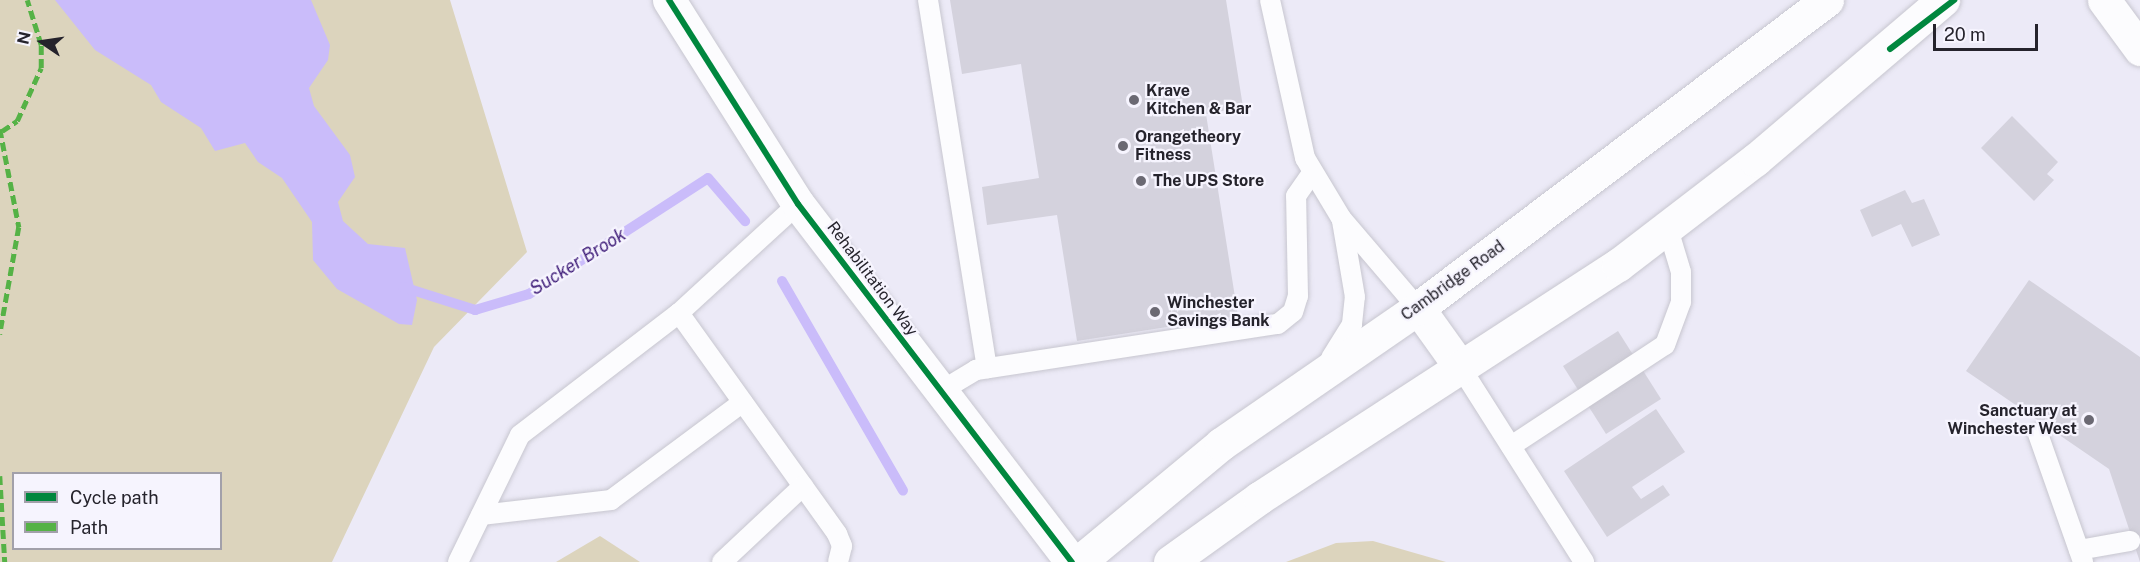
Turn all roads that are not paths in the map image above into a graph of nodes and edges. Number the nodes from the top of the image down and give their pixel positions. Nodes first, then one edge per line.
1 (669, 0) edge
2 (928, 0) edge
3 (1270, 0) edge
4 (1827, 0) edge
5 (1944, 0) edge
6 (1954, 0) edge
7 (2104, 0) edge
8 (1890, 49) junction
9 (2140, 49) edge
10 (1312, 173) junction
11 (798, 204) junction
12 (1341, 219) junction
13 (1668, 229) junction
14 (1418, 308) junction
15 (679, 313) junction
16 (987, 368) junction
17 (1461, 368) junction
18 (1305, 386) junction
19 (941, 391) junction
20 (743, 402) junction
21 (2038, 434) dead end
22 (1511, 446) junction
23 (803, 486) junction
24 (481, 515) junction
25 (2130, 541) dead end
26 (2081, 556) edge
27 (458, 562) edge
28 (722, 562) edge
29 (837, 562) edge
30 (1072, 562) edge
31 (1079, 562) edge
32 (1170, 562) edge
33 (1584, 562) edge

1 - 11 main road, Rehabilitation Way
2 - 16 lane
3 - 10 lane
4 - 14 main road, Cambridge Road
5 - 8 main road
6 - 8 main road
7 - 9 main road
8 - 13 main road
10 - 12 lane
10 - 16 lane
11 - 15 lane
11 - 19 main road, Rehabilitation Way
12 - 14 lane
12 - 18 lane
13 - 17 main road
13 - 22 lane
14 - 17 main road
14 - 18 main road, Cambridge Road
15 - 20 lane
15 - 24 lane
16 - 19 lane
17 - 22 lane
17 - 32 main road
18 - 31 main road, Cambridge Road
19 - 30 main road, Rehabilitation Way
20 - 23 lane
20 - 24 lane
21 - 26 lane
22 - 33 lane
23 - 28 lane
23 - 29 lane
24 - 27 lane
25 - 26 lane

